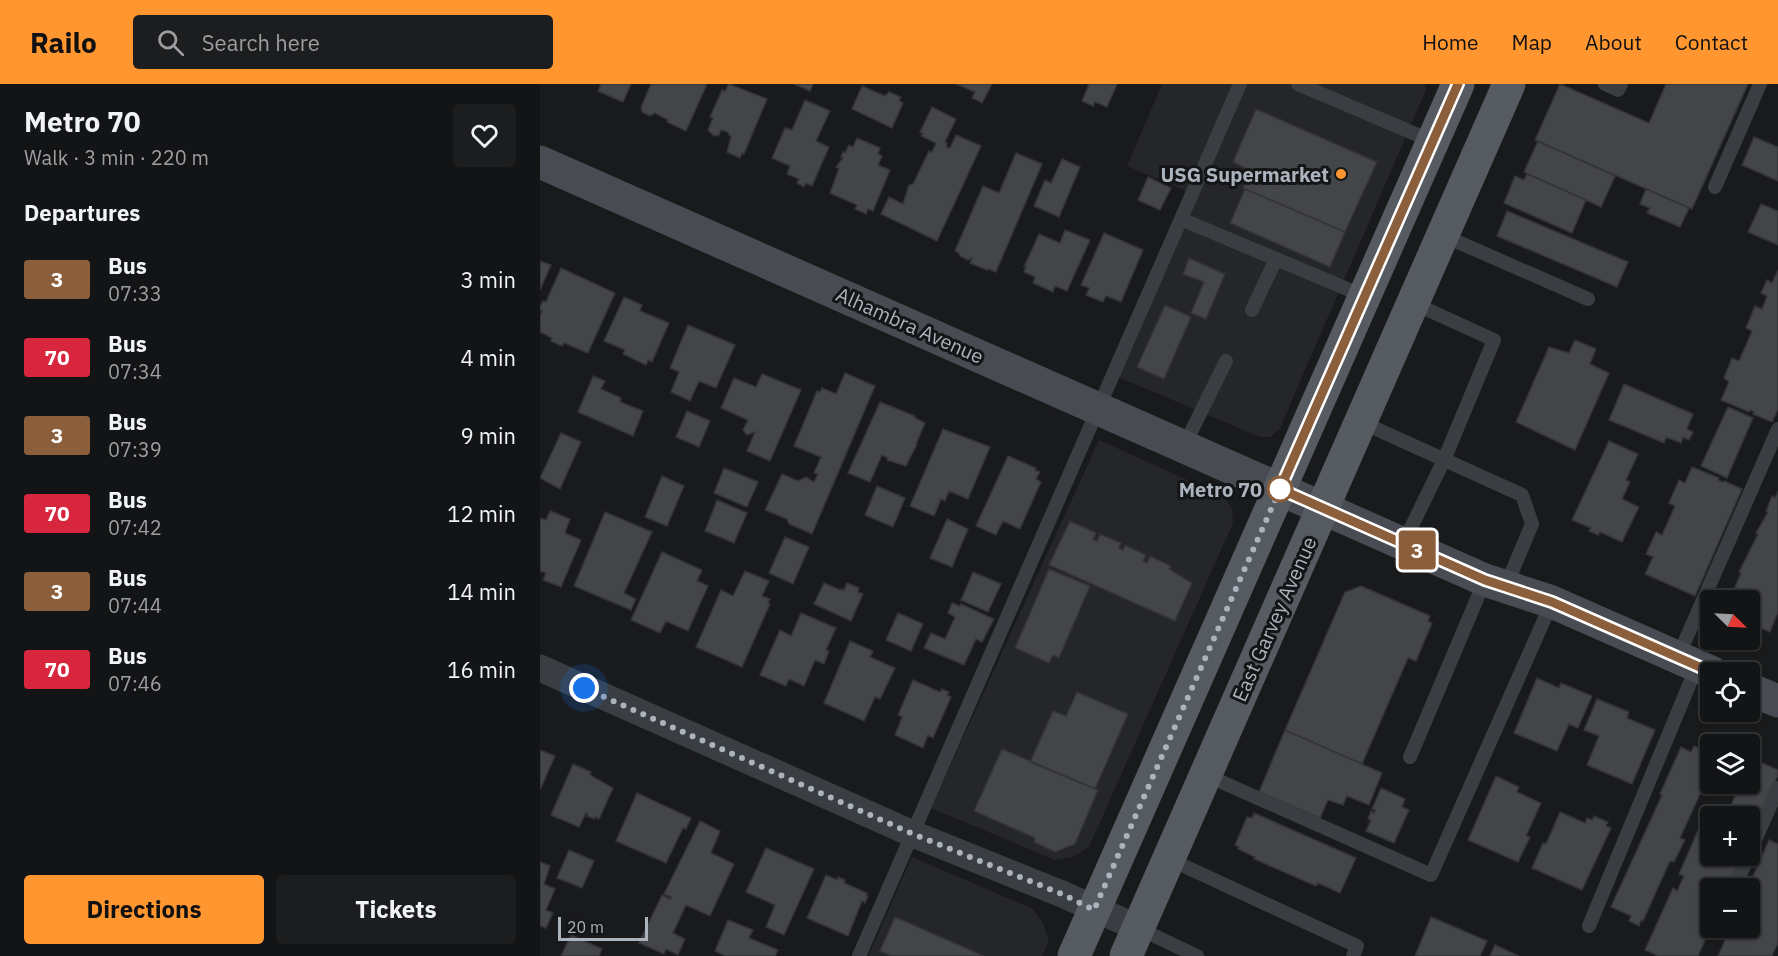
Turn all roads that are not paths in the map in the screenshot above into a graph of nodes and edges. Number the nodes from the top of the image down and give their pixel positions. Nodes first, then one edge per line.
1 (1240, 84) edge
2 (1298, 84) edge
3 (1458, 84) edge
4 (1508, 84) edge
5 (1605, 84) edge
6 (1621, 84) edge
7 (1760, 84) edge
8 (1432, 141) junction
9 (540, 162) edge
10 (1715, 187) dead end
11 (1181, 219) junction
12 (1442, 236) junction
13 (1276, 259) junction
14 (1364, 296) junction
15 (1588, 299) dead end
16 (1413, 303) junction
17 (1252, 310) dead end
18 (1226, 361) dead end
19 (1099, 408) junction
20 (1360, 422) junction
21 (1778, 429) edge
22 (1184, 446) junction
23 (1444, 460) junction
24 (1280, 489) junction
25 (1323, 508) junction
26 (1404, 544) junction
27 (1496, 583) junction
28 (1552, 602) junction
29 (1695, 665) edge
30 (540, 668) edge
31 (1760, 694) edge
32 (1778, 701) edge
33 (1410, 757) dead end
34 (1206, 775) junction
35 (1778, 788) edge
36 (1760, 830) edge
37 (913, 834) junction
38 (1169, 858) junction
39 (1094, 910) junction
40 (1589, 926) dead end
41 (1132, 942) edge
42 (859, 956) edge
43 (1074, 956) edge
44 (1197, 956) edge
45 (1353, 956) edge

1 - 11 lane
2 - 8 lane
3 - 8 main road
4 - 12 main road, East Garvey Avenue
5 - 6 lane
7 - 10 lane
8 - 14 main road
9 - 19 street, Alhambra Avenue
11 - 13 lane
11 - 19 lane
12 - 15 lane
12 - 16 main road, East Garvey Avenue
13 - 14 lane
13 - 17 lane
14 - 24 main road
16 - 20 main road, East Garvey Avenue
16 - 23 lane
18 - 22 lane
19 - 22 street, Alhambra Avenue
19 - 37 lane
20 - 23 lane
20 - 25 main road, East Garvey Avenue
21 - 29 lane
22 - 24 street, Alhambra Avenue
23 - 26 lane
23 - 27 lane
24 - 25 street, Alhambra Avenue
24 - 39 main road
25 - 26 street, Alhambra Avenue
25 - 34 main road, East Garvey Avenue
26 - 27 street, Alhambra Avenue
27 - 28 street, Alhambra Avenue
27 - 33 lane
28 - 29 street, Alhambra Avenue
28 - 34 lane
29 - 40 lane
30 - 37 street
31 - 32 street
34 - 38 main road, East Garvey Avenue
35 - 36 lane
37 - 39 street
37 - 42 lane
38 - 41 main road, East Garvey Avenue
38 - 45 lane
39 - 41 street
39 - 43 main road
41 - 44 lane

